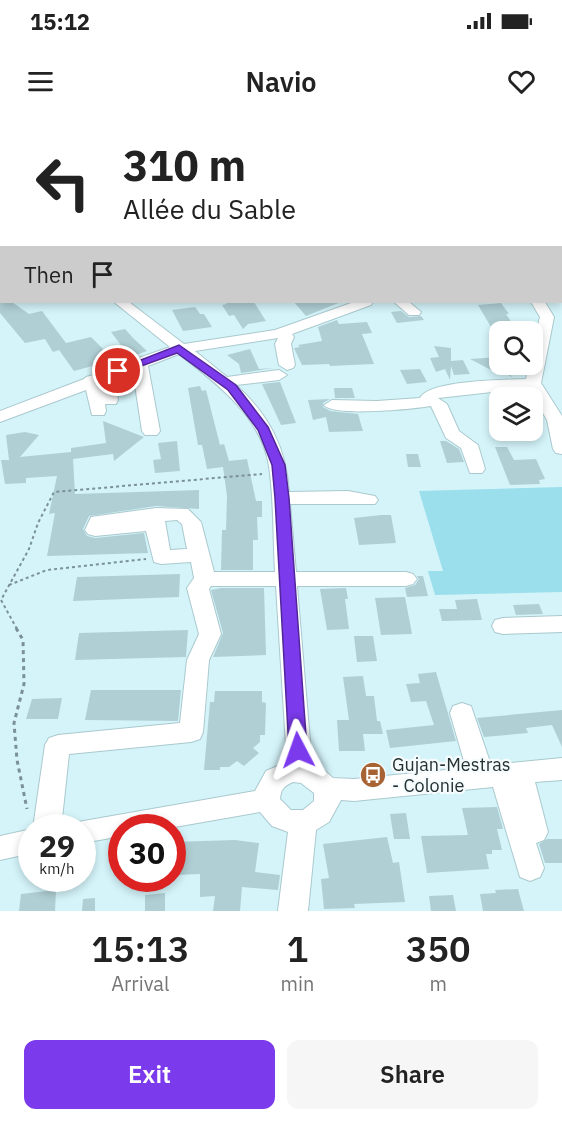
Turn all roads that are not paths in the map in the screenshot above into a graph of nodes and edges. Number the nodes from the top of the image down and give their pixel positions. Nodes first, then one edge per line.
1 (122, 303) edge
2 (363, 303) edge
3 (402, 303) edge
4 (538, 303) edge
5 (414, 312) dead end
6 (543, 325) edge
7 (281, 332) junction
8 (179, 349) junction
9 (135, 364) junction
10 (534, 375) edge
11 (99, 378) junction
12 (224, 382) junction
13 (533, 383) junction
14 (428, 399) junction
15 (104, 405) dead end
16 (335, 407) dead end
17 (0, 417) edge
18 (146, 425) dead end
19 (562, 448) edge
20 (476, 470) dead end
21 (282, 498) junction
22 (368, 500) dead end
23 (198, 555) junction
24 (205, 579) junction
25 (406, 579) dead end
26 (287, 580) junction
27 (562, 624) edge
28 (502, 626) dead end
29 (462, 713) dead end
30 (562, 769) edge
31 (300, 771) junction
32 (502, 775) junction
33 (326, 788) junction
34 (267, 800) junction
35 (48, 814) edge
36 (303, 822) junction
37 (96, 829) edge
38 (534, 832) dead end
39 (18, 844) edge
40 (0, 848) edge
41 (530, 868) dead end
42 (293, 911) edge

1 - 8 street
2 - 7 street
3 - 5 street
4 - 6 street
7 - 8 street
7 - 12 street
8 - 9 street
8 - 12 street
9 - 11 street
9 - 18 street
10 - 13 street
11 - 15 street
11 - 17 street
12 - 21 street
13 - 14 street
13 - 19 street
14 - 16 street
14 - 20 street
21 - 22 street
21 - 26 street
23 - 23 street
23 - 24 street
24 - 26 street
24 - 35 street
25 - 26 street
26 - 31 street
27 - 28 street
29 - 32 street
30 - 32 street
31 - 33 street
31 - 34 street
32 - 33 street
32 - 38 street
32 - 41 street
33 - 36 street
34 - 36 street
34 - 37 street
36 - 42 street
39 - 40 street

